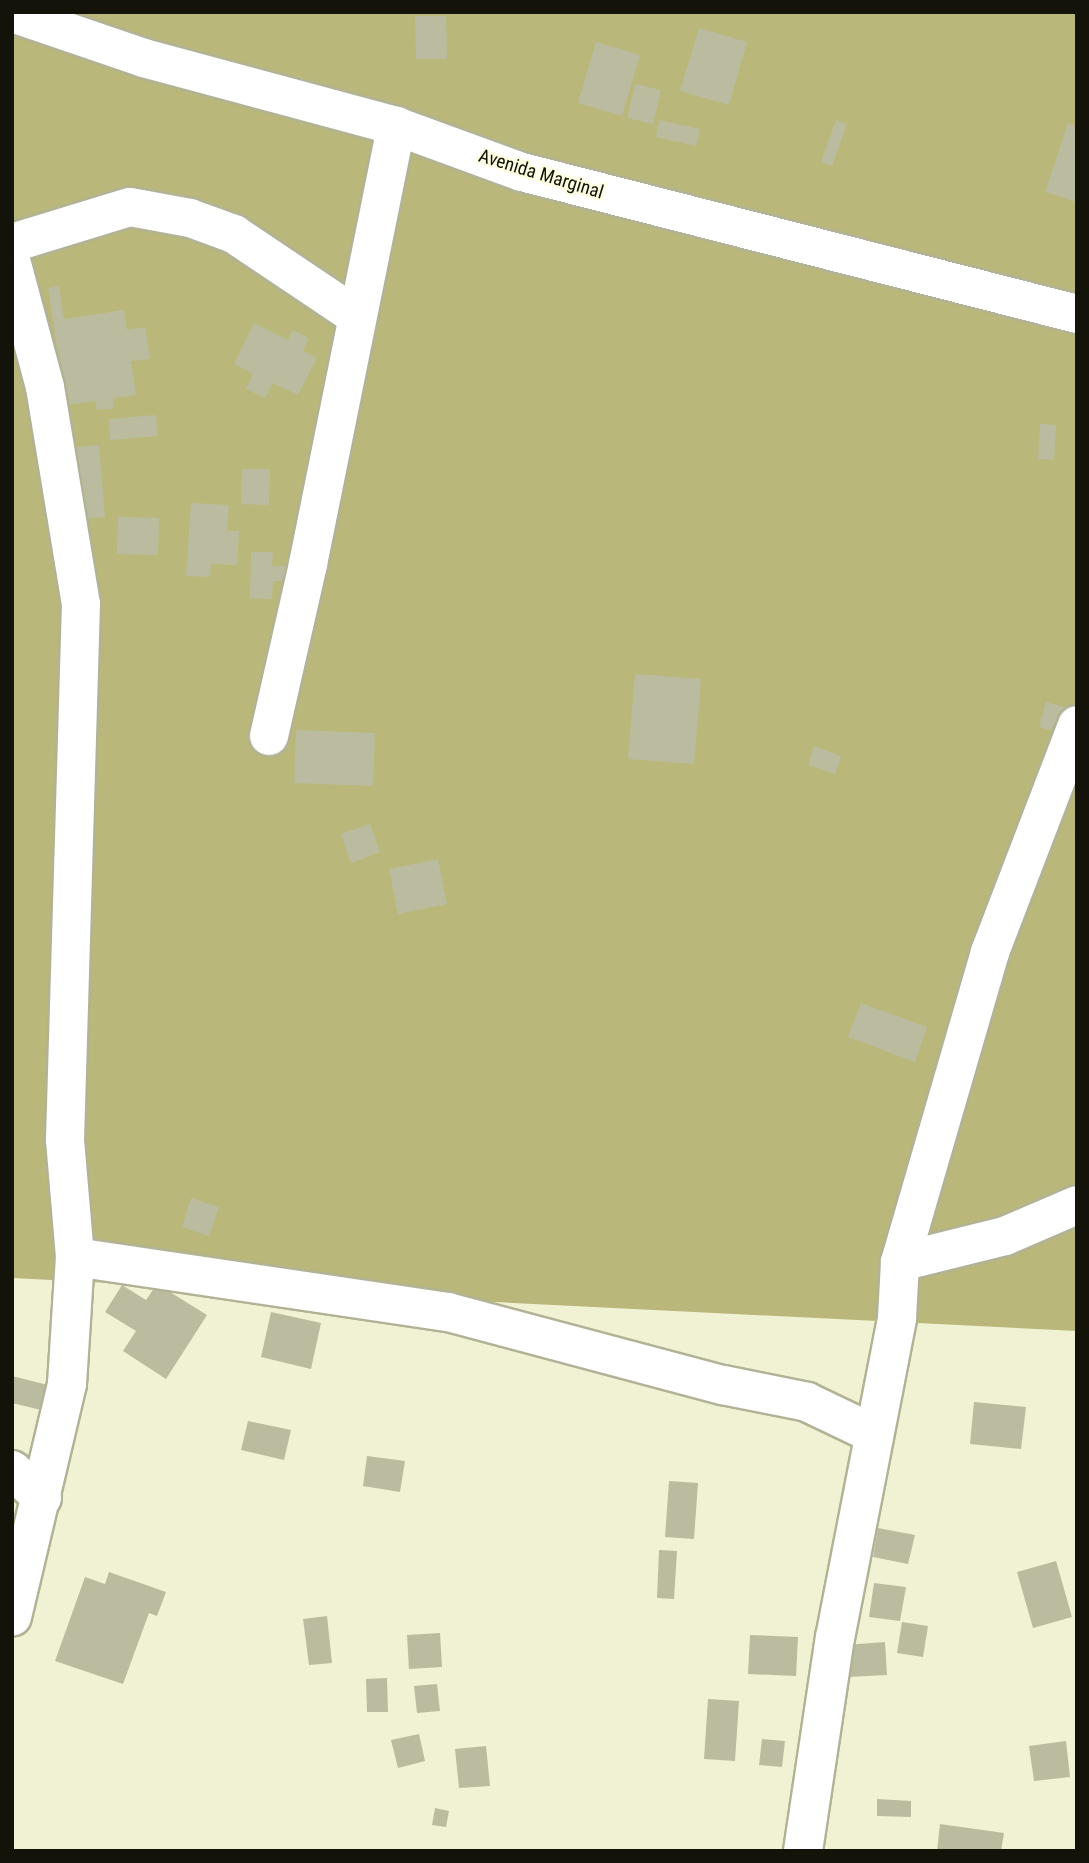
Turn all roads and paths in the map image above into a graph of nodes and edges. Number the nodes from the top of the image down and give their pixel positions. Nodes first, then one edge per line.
1 (12, 13) edge
2 (396, 126) junction
3 (12, 243) edge
4 (12, 264) edge
5 (1077, 314) edge
6 (356, 316) junction
7 (1077, 725) edge
8 (269, 736) dead end
9 (1077, 1205) edge
10 (75, 1257) junction
11 (900, 1262) junction
12 (873, 1434) junction
13 (12, 1470) edge
14 (42, 1498) junction
15 (12, 1617) edge
16 (803, 1851) edge

1 - 2 street, Avenida Marginal
2 - 5 street, Avenida Marginal
2 - 6 street
3 - 6 street
4 - 10 street
6 - 8 street
7 - 11 street
9 - 11 street
10 - 12 street
10 - 14 street
11 - 12 street
12 - 16 street
13 - 14 street
14 - 15 street

